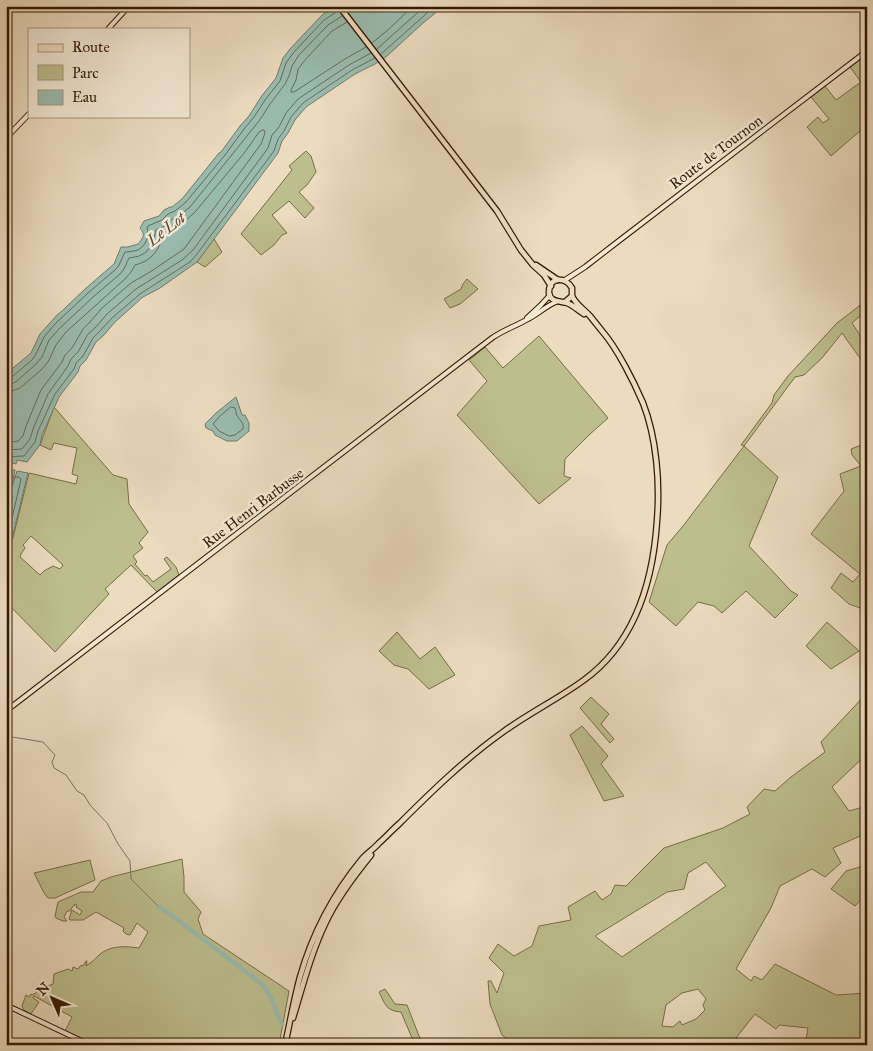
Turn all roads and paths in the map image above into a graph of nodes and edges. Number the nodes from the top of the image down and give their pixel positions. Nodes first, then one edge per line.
1 (129, 6) edge
2 (339, 6) edge
3 (109, 28) edge
4 (867, 51) edge
5 (28, 115) edge
6 (6, 138) edge
7 (526, 256) junction
8 (579, 271) junction
9 (558, 280) junction
10 (565, 280) junction
11 (570, 284) junction
12 (550, 286) junction
13 (550, 295) junction
14 (572, 296) junction
15 (556, 302) junction
16 (565, 302) junction
17 (515, 325) junction
18 (598, 326) junction
19 (6, 711) edge
20 (6, 1005) edge
21 (285, 1044) edge
22 (90, 1045) edge

1 - 3 main road
2 - 7 main road
4 - 8 main road, Route de Tournon
5 - 6 main road
7 - 9 main road
7 - 12 main road
8 - 10 main road
8 - 11 main road
9 - 10 main road
9 - 12 main road
10 - 11 main road
11 - 14 main road
12 - 13 main road
13 - 15 main road
13 - 17 main road, Rue Henri Barbusse
14 - 16 main road
14 - 18 main road
15 - 16 main road
15 - 17 main road, Rue Henri Barbusse
16 - 18 main road
17 - 19 main road, Rue Henri Barbusse
18 - 21 main road
20 - 22 main road

